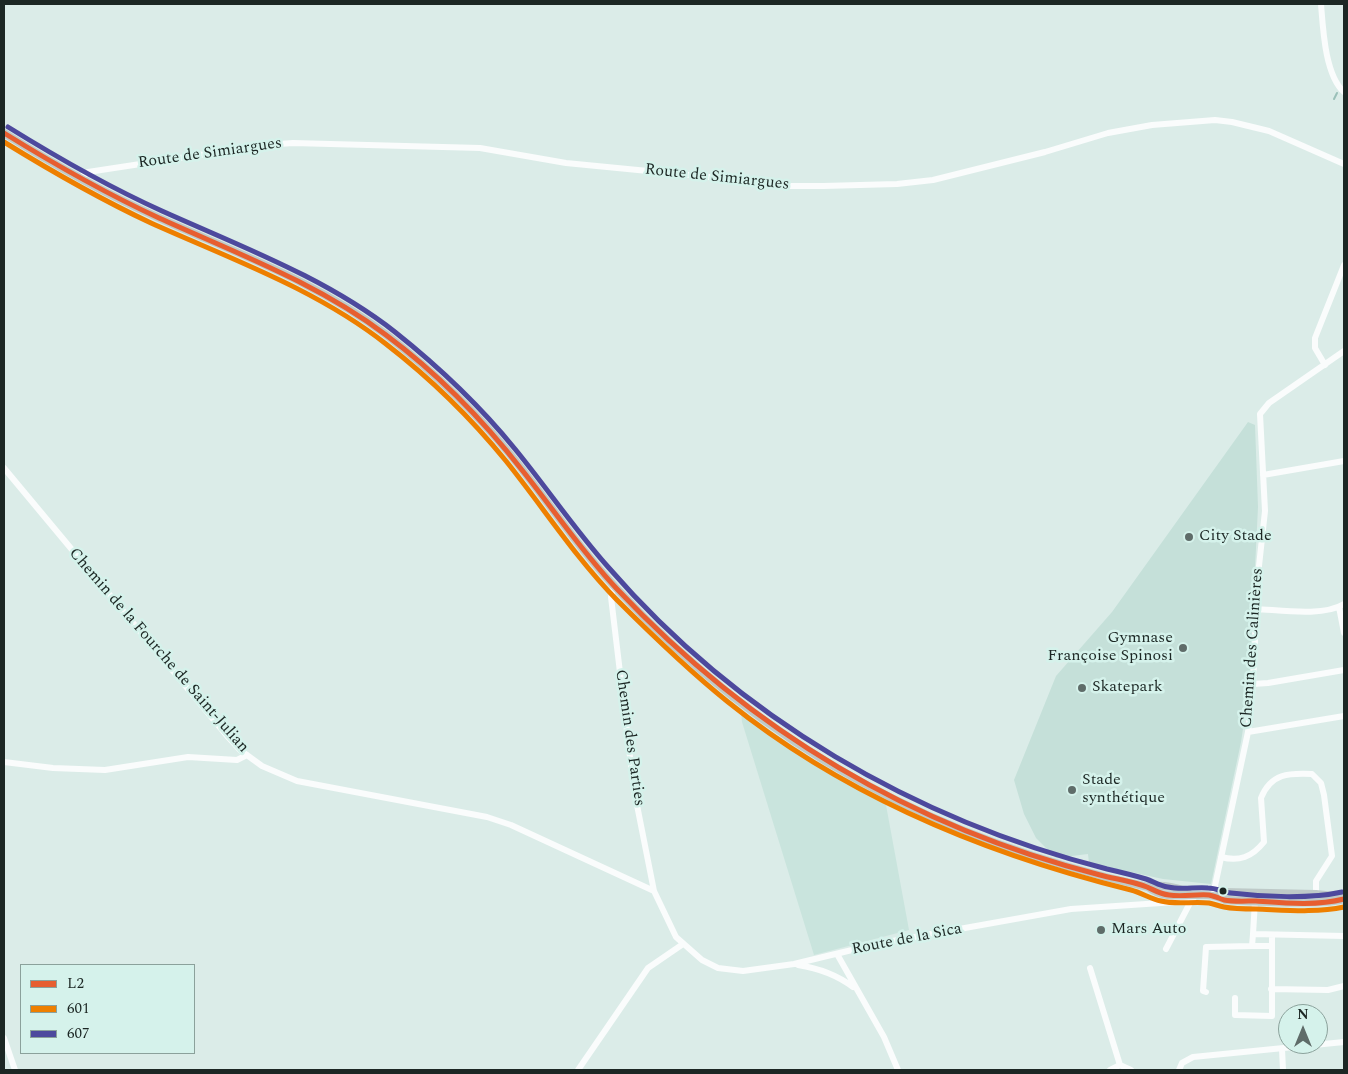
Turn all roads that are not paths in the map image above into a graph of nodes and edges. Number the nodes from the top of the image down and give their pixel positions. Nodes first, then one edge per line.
1 (1321, 4) edge
2 (1344, 92) edge
3 (4, 132) edge
4 (1344, 164) edge
5 (80, 178) junction
6 (1344, 265) edge
7 (1344, 351) edge
8 (1325, 365) junction
9 (1344, 461) edge
10 (4, 468) edge
11 (1263, 476) junction
12 (614, 586) junction
13 (1341, 606) edge
14 (1256, 609) junction
15 (1344, 633) edge
16 (1344, 670) edge
17 (1253, 684) junction
18 (1344, 716) edge
19 (1248, 732) junction
20 (247, 756) junction
21 (4, 762) edge
22 (1221, 857) junction
23 (654, 891) junction
24 (1215, 895) junction
25 (1193, 897) junction
26 (1256, 897) junction
27 (1316, 898) junction
28 (1344, 898) edge
29 (1253, 934) junction
30 (1272, 935) junction
31 (1344, 936) edge
32 (683, 944) junction
33 (1252, 946) junction
34 (1272, 946) junction
35 (1166, 949) dead end
36 (837, 954) junction
37 (794, 964) junction
38 (1090, 968) dead end
39 (1344, 986) edge
40 (856, 989) junction
41 (1271, 989) junction
42 (1206, 992) dead end
43 (1235, 998) dead end
44 (4, 1038) edge
45 (1344, 1042) edge
46 (1328, 1044) edge
47 (1278, 1050) edge
48 (1282, 1054) edge
49 (1120, 1065) junction
50 (15, 1070) edge
51 (578, 1070) edge
52 (898, 1070) edge
53 (1110, 1070) edge
54 (1131, 1070) edge
55 (1179, 1070) edge
56 (1283, 1070) edge

1 - 2 street
3 - 5 main road
4 - 5 street, Route de Simiargues
5 - 12 main road
6 - 8 street
7 - 8 street, Chemin des Calinières
8 - 11 street, Chemin des Calinières
9 - 11 street
10 - 20 street, Chemin de la Fourche de Saint-Julian
11 - 14 street, Chemin des Calinières
12 - 23 street, Chemin des Parties
12 - 25 main road
13 - 14 street
13 - 15 street
14 - 17 street, Chemin des Calinières
16 - 17 street
17 - 19 street, Chemin des Calinières
18 - 19 street
19 - 22 street, Chemin des Calinières
20 - 21 street
20 - 23 street, Chemin de la Fourche de Saint-Julian
22 - 24 street, Chemin des Calinières
22 - 27 street
23 - 32 street, Route de la Sica
24 - 25 main road
24 - 26 main road
25 - 35 street
25 - 36 street, Route de la Sica
26 - 27 main road
26 - 29 street
27 - 28 main road
29 - 30 street
29 - 33 street
30 - 31 street
30 - 34 street
32 - 37 street, Route de la Sica
32 - 51 street
33 - 34 street
33 - 42 street
34 - 41 street
36 - 37 street, Route de la Sica
36 - 40 street
37 - 40 street
38 - 49 street
39 - 41 street
40 - 52 street
41 - 43 street
44 - 50 street
45 - 46 street
47 - 55 street
48 - 56 street
49 - 53 street
49 - 54 street

